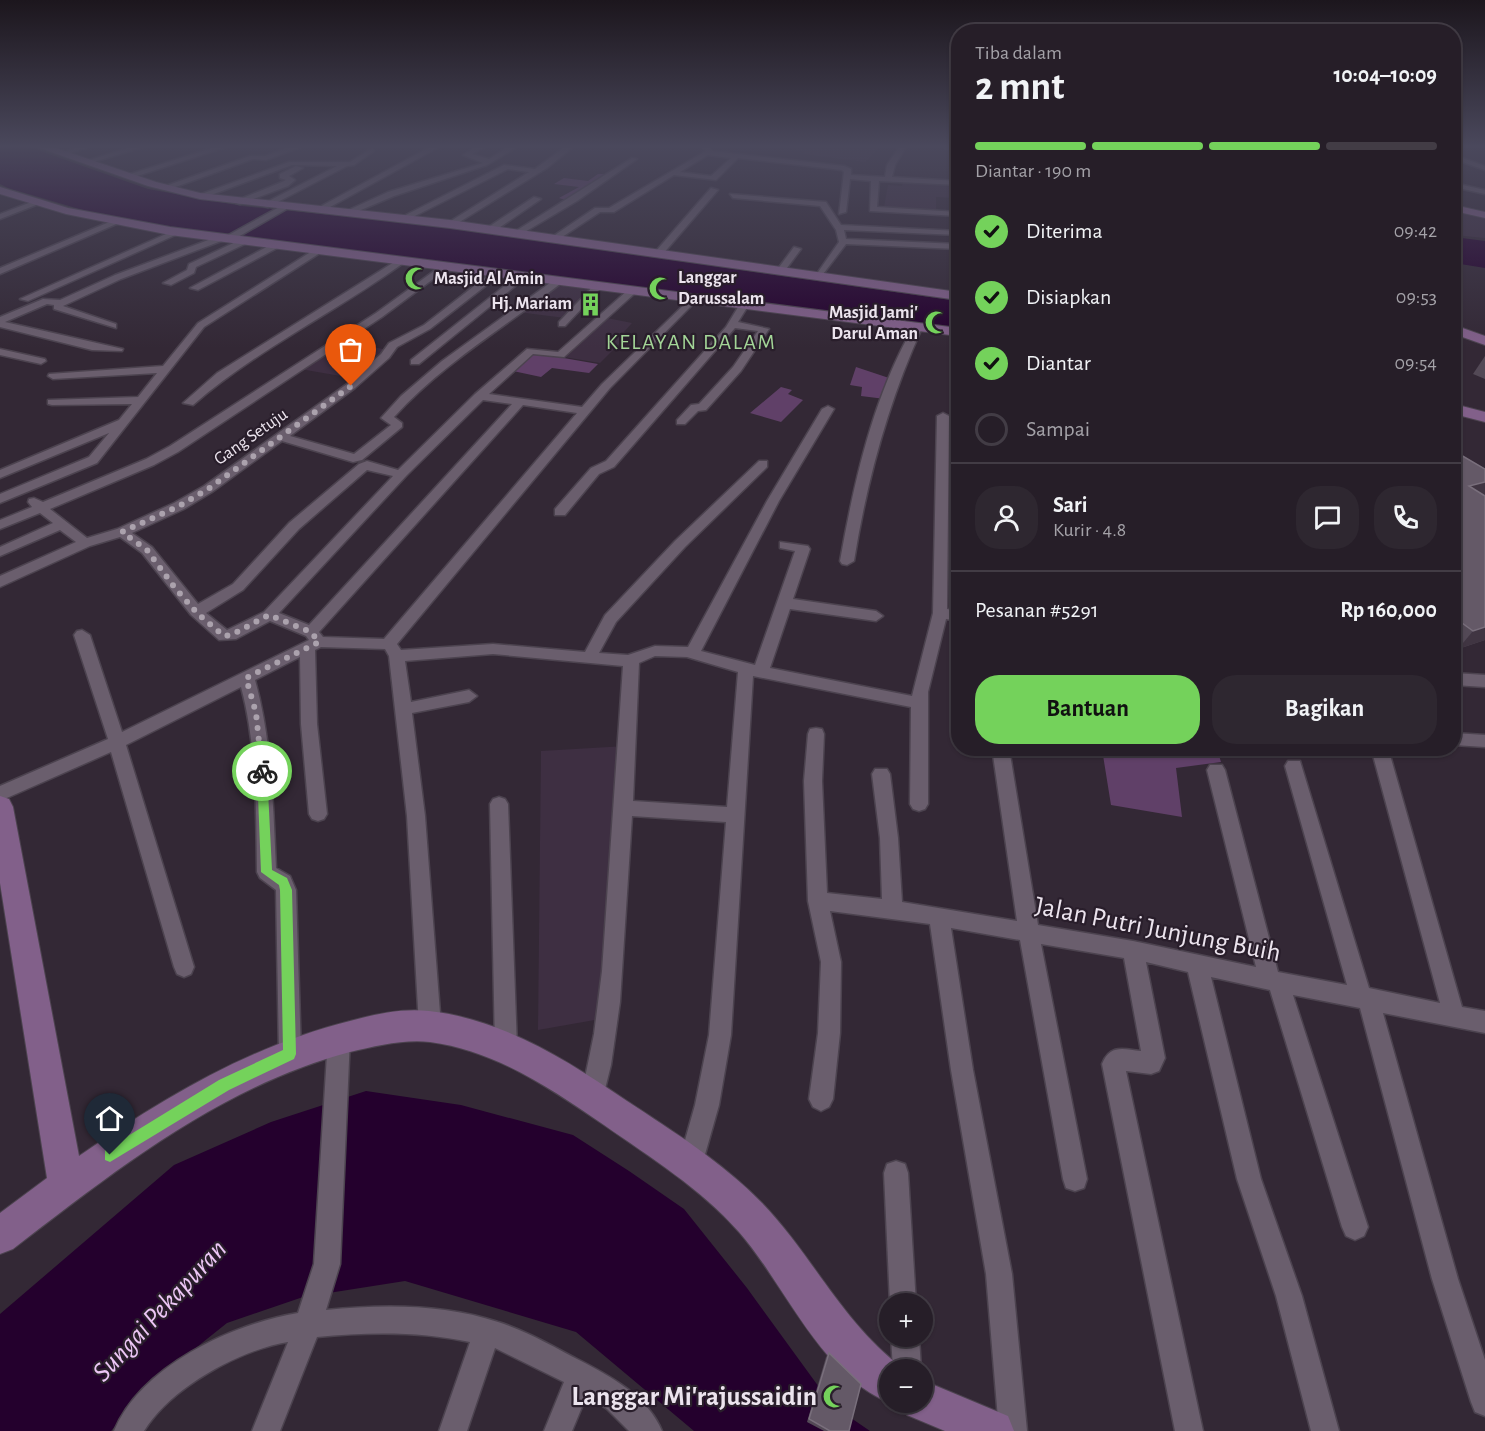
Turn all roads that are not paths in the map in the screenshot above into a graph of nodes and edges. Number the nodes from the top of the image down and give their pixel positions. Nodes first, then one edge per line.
1 (81, 214) edge
2 (274, 214) edge
3 (353, 214) edge
4 (413, 214) edge
5 (467, 214) edge
6 (515, 214) edge
7 (550, 214) edge
8 (592, 214) edge
9 (693, 214) edge
10 (829, 214) edge
11 (102, 219) junction
12 (402, 219) junction
13 (117, 222) junction
14 (450, 224) junction
15 (838, 226) junction
16 (490, 230) junction
17 (178, 232) junction
18 (951, 233) edge
19 (62, 234) dead end
20 (515, 234) junction
21 (231, 239) junction
22 (554, 239) junction
23 (842, 241) junction
24 (276, 245) junction
25 (31, 246) dead end
26 (951, 247) edge
27 (797, 249) dead end
28 (317, 251) junction
29 (658, 253) junction
30 (0, 262) edge
31 (399, 262) junction
32 (444, 268) junction
33 (781, 270) junction
34 (0, 271) edge
35 (494, 274) junction
36 (820, 275) junction
37 (520, 278) junction
38 (557, 282) junction
39 (168, 284) dead end
40 (597, 287) junction
41 (195, 288) dead end
42 (631, 292) junction
43 (951, 295) edge
44 (692, 300) junction
45 (61, 303) junction
46 (743, 306) junction
47 (0, 311) edge
48 (0, 322) edge
49 (562, 324) dead end
50 (731, 324) junction
51 (113, 326) dead end
52 (917, 328) junction
53 (951, 331) edge
54 (1461, 332) edge
55 (1485, 341) edge
56 (118, 349) dead end
57 (0, 352) edge
58 (41, 360) dead end
59 (415, 362) dead end
60 (166, 369) junction
61 (53, 376) dead end
62 (479, 396) junction
63 (142, 400) junction
64 (52, 402) dead end
65 (519, 402) junction
66 (189, 403) dead end
67 (828, 409) dead end
68 (586, 411) junction
69 (1461, 411) edge
70 (943, 416) dead end
71 (1485, 417) edge
72 (125, 421) junction
73 (681, 422) dead end
74 (282, 437) junction
75 (763, 464) dead end
76 (2, 474) edge
77 (401, 474) junction
78 (19, 491) junction
79 (0, 499) edge
80 (41, 508) junction
81 (560, 512) dead end
82 (0, 525) edge
83 (60, 525) junction
84 (122, 532) junction
85 (85, 543) junction
86 (785, 545) dead end
87 (0, 552) edge
88 (847, 561) dead end
89 (0, 582) edge
90 (784, 603) junction
91 (196, 612) junction
92 (940, 613) junction
93 (269, 615) junction
94 (951, 615) edge
95 (876, 616) dead end
96 (82, 634) dead end
97 (312, 640) junction
98 (392, 650) junction
99 (692, 653) junction
100 (589, 658) junction
101 (631, 661) junction
102 (754, 671) junction
103 (246, 678) junction
104 (1461, 679) edge
105 (1485, 681) edge
106 (469, 696) dead end
107 (919, 703) junction
108 (404, 709) junction
109 (816, 734) dead end
110 (1461, 740) edge
111 (117, 742) junction
112 (1483, 745) edge
113 (1001, 756) edge
114 (1381, 756) edge
115 (1294, 765) dead end
116 (1216, 770) dead end
117 (880, 774) dead end
118 (0, 794) edge
119 (499, 804) dead end
120 (919, 804) dead end
121 (0, 807) edge
122 (624, 808) junction
123 (318, 814) dead end
124 (735, 815) junction
125 (818, 902) junction
126 (892, 909) junction
127 (939, 916) junction
128 (1029, 932) junction
129 (1133, 950) junction
130 (1197, 964) junction
131 (184, 967) dead end
132 (1274, 981) junction
133 (1365, 998) junction
134 (1454, 1016) junction
135 (1485, 1022) edge
136 (430, 1026) junction
137 (506, 1047) junction
138 (338, 1049) junction
139 (290, 1054) junction
140 (593, 1097) junction
141 (821, 1099) dead end
142 (690, 1165) junction
143 (896, 1173) dead end
144 (1075, 1179) dead end
145 (66, 1186) junction
146 (1355, 1227) dead end
147 (0, 1236) edge
148 (902, 1293) edge
149 (308, 1325) junction
150 (487, 1332) junction
151 (879, 1374) edge
152 (581, 1376) junction
153 (1485, 1402) edge
154 (933, 1405) edge
155 (128, 1431) edge
156 (266, 1431) edge
157 (453, 1431) edge
158 (558, 1431) edge
159 (648, 1431) edge
160 (993, 1431) edge
161 (1013, 1431) edge
162 (1188, 1431) edge
163 (1325, 1431) edge

1 - 11 street
2 - 21 street
3 - 12 street
4 - 12 street
5 - 14 street
6 - 16 street
7 - 20 street
8 - 22 street
9 - 29 street
10 - 15 street
11 - 13 street
11 - 19 street
12 - 14 street
13 - 17 street
13 - 34 street
14 - 16 street
15 - 18 street
15 - 23 street
16 - 20 street
17 - 21 street
17 - 47 street
20 - 22 street
21 - 24 street
21 - 39 street
21 - 45 street
22 - 29 street
23 - 26 street
23 - 36 street
24 - 28 street
24 - 41 street
25 - 30 street
27 - 33 street
28 - 31 street
28 - 60 street
29 - 33 street
31 - 32 street
31 - 66 street
32 - 35 street
32 - 80 street
33 - 36 street
35 - 37 street
35 - 74 street, Gang Setuju
36 - 43 street
37 - 38 street
37 - 59 street
38 - 40 street
38 - 74 street
40 - 42 street
40 - 49 street
42 - 44 street
42 - 62 street
44 - 46 street
44 - 68 street
45 - 48 street
45 - 51 street
46 - 50 street
46 - 52 street
48 - 56 street
50 - 73 street
50 - 81 street
52 - 53 street
52 - 88 street
54 - 55 street
57 - 58 street
60 - 61 street
60 - 63 street
62 - 65 street
62 - 77 street
63 - 64 street
63 - 72 street
65 - 68 street
65 - 97 street
67 - 99 street
68 - 98 street
69 - 71 street
70 - 92 street
72 - 76 street
72 - 78 street
74 - 84 street, Gang Setuju
75 - 100 street
76 - 78 street
77 - 91 street
77 - 93 street
78 - 79 street
78 - 80 street
80 - 82 street
80 - 83 street
83 - 85 street
83 - 87 street
84 - 85 street, Gang Setuju
84 - 91 street
85 - 89 street, Gang Setuju
86 - 90 street
90 - 95 street
90 - 102 street
91 - 93 street
92 - 94 street
92 - 107 street
93 - 97 street
96 - 111 street
97 - 98 street
97 - 103 street
97 - 123 street
98 - 100 street
98 - 108 street
99 - 101 street
99 - 102 street
100 - 101 street
101 - 122 street
102 - 107 street
102 - 124 street
103 - 111 street
103 - 139 street
104 - 105 street
106 - 108 street
107 - 120 street
108 - 136 street
109 - 125 street
110 - 112 street
111 - 118 street
111 - 131 street
113 - 128 street
114 - 134 street
115 - 133 street
116 - 132 street
117 - 126 street
119 - 137 street
121 - 145 street
122 - 124 street
122 - 140 street
124 - 142 street
125 - 126 street, Jalan Putri Junjung Buih
125 - 141 street
126 - 127 street, Jalan Putri Junjung Buih
127 - 128 street, Jalan Putri Junjung Buih
127 - 161 street
128 - 129 street, Jalan Putri Junjung Buih
128 - 144 street
129 - 130 street, Jalan Putri Junjung Buih
129 - 162 street
130 - 132 street, Jalan Putri Junjung Buih
130 - 163 street
132 - 133 street, Jalan Putri Junjung Buih
132 - 146 street
133 - 134 street, Jalan Putri Junjung Buih
133 - 153 street
134 - 135 street, Jalan Putri Junjung Buih
136 - 137 street
136 - 138 street
137 - 140 street
138 - 139 street
138 - 149 street
139 - 145 street
140 - 142 street
142 - 151 street
143 - 148 street
145 - 147 street
149 - 150 street
149 - 155 street
149 - 156 street
150 - 152 street
150 - 157 street
152 - 158 street
152 - 159 street
154 - 160 street

